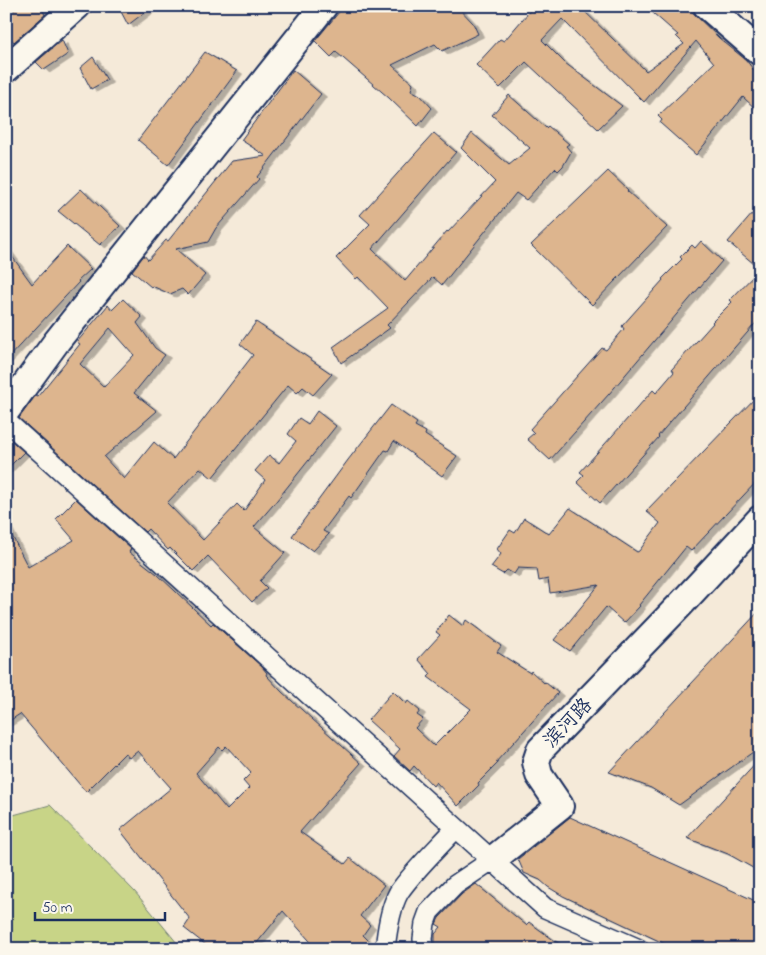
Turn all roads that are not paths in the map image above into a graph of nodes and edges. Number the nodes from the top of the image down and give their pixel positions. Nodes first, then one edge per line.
1 (77, 6) edge
2 (324, 6) edge
3 (707, 6) edge
4 (760, 52) edge
5 (6, 69) edge
6 (6, 411) edge
7 (6, 421) edge
8 (760, 520) edge
9 (456, 828) junction
10 (492, 860) junction
11 (385, 949) edge
12 (424, 949) edge
13 (640, 949) edge

1 - 5 street
2 - 6 street
3 - 4 street
7 - 9 street
8 - 10 street, 滨河路
9 - 10 street
9 - 11 street
10 - 12 street, 滨河路
10 - 13 street

